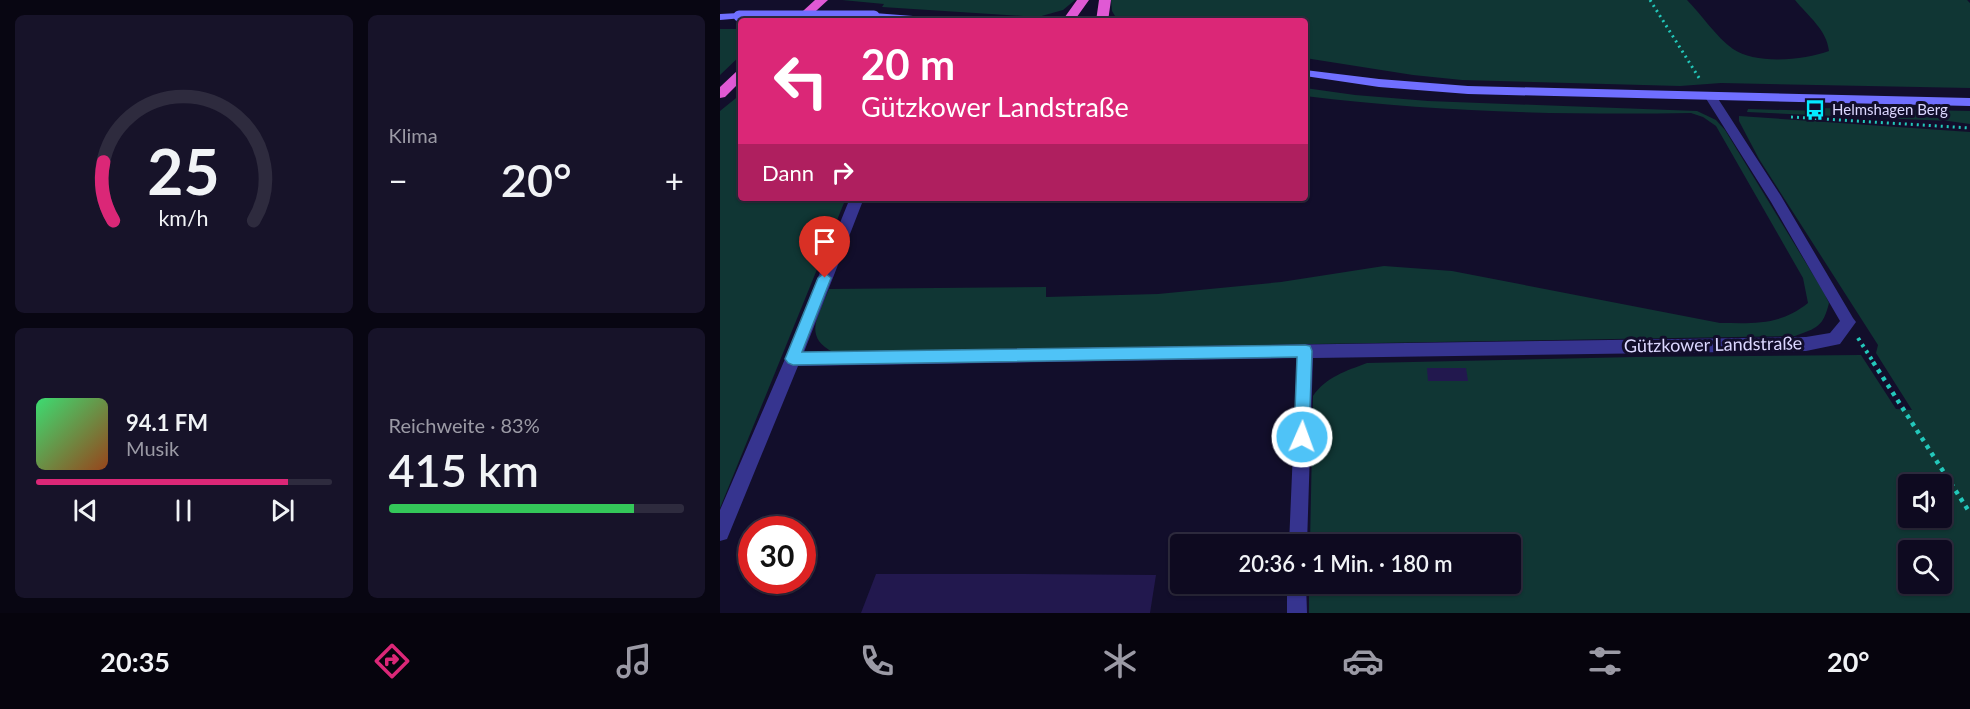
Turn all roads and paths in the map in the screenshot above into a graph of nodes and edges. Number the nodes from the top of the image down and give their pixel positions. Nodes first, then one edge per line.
1 (822, 0) edge
2 (1083, 0) edge
3 (1105, 0) edge
4 (1650, 0) edge
5 (720, 17) edge
6 (801, 18) edge
7 (900, 18) edge
8 (1070, 18) edge
9 (1102, 18) edge
10 (1308, 73) edge
11 (738, 77) edge
12 (720, 94) edge
13 (1711, 97) junction
14 (1970, 102) edge
15 (856, 201) edge
16 (1848, 322) junction
17 (1305, 351) junction
18 (793, 359) junction
19 (1970, 513) edge
20 (720, 532) edge
21 (1298, 534) edge
22 (1297, 594) edge
23 (1297, 613) edge

1 - 6 highway
2 - 8 highway
3 - 9 highway
4 - 13 path
5 - 7 main road, bridge
10 - 13 main road
11 - 12 highway
13 - 14 main road
13 - 16 street
15 - 18 street
16 - 17 street, Gützkower Landstraße
16 - 19 path
17 - 18 street, Gützkower Landstraße
17 - 21 street
18 - 20 street
22 - 23 street

